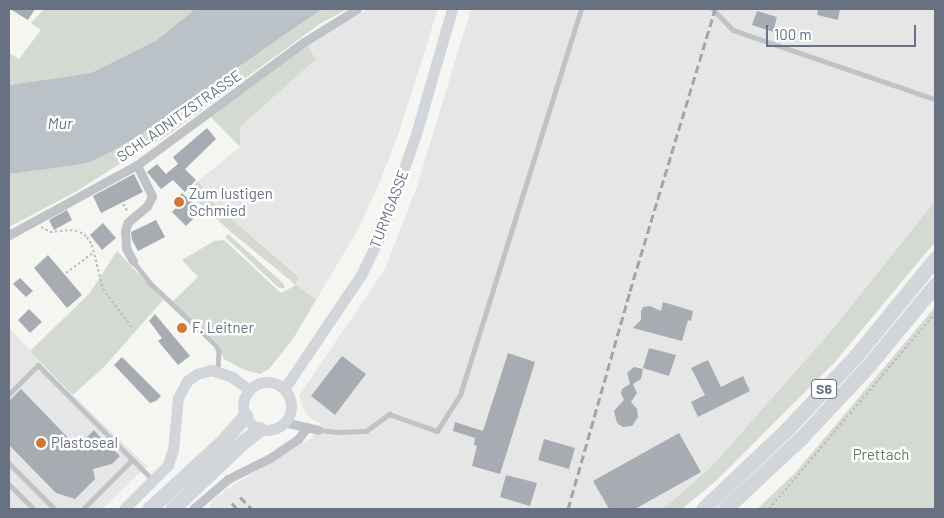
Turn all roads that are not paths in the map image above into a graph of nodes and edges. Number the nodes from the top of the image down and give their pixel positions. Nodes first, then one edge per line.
1 (358, 9) edge
2 (452, 9) edge
3 (581, 9) edge
4 (713, 9) edge
5 (935, 99) edge
6 (137, 165) junction
7 (9, 235) edge
8 (935, 259) edge
9 (133, 261) joint
10 (935, 285) edge
11 (218, 371) junction
12 (284, 389) junction
13 (249, 390) junction
14 (9, 394) edge
15 (245, 416) junction
16 (284, 422) junction
17 (307, 427) junction
18 (260, 429) junction
19 (318, 430) joint
20 (132, 460) junction
21 (9, 463) edge
22 (154, 481) junction
23 (9, 484) edge
24 (34, 509) edge
25 (55, 509) edge
26 (83, 509) edge
27 (124, 509) edge
28 (149, 509) edge
29 (172, 509) edge
30 (193, 509) edge
31 (703, 509) edge
32 (725, 509) edge

1 - 6 street, SCHLADNITZSTRASSE
2 - 12 main road, TURMGASSE
3 - 19 lane
4 - 5 lane
6 - 7 street, SCHLADNITZSTRASSE
6 - 9 street
8 - 31 highway, S6
9 - 11 lane
10 - 32 highway, S6
11 - 13 main road
11 - 22 main road
12 - 13 main road
12 - 16 main road
13 - 15 main road
14 - 20 lane
15 - 18 main road
15 - 28 highway
16 - 17 street
16 - 18 main road
17 - 19 street
17 - 30 street
18 - 29 highway
20 - 22 lane
20 - 26 lane
21 - 25 lane
22 - 27 main road
23 - 24 lane

